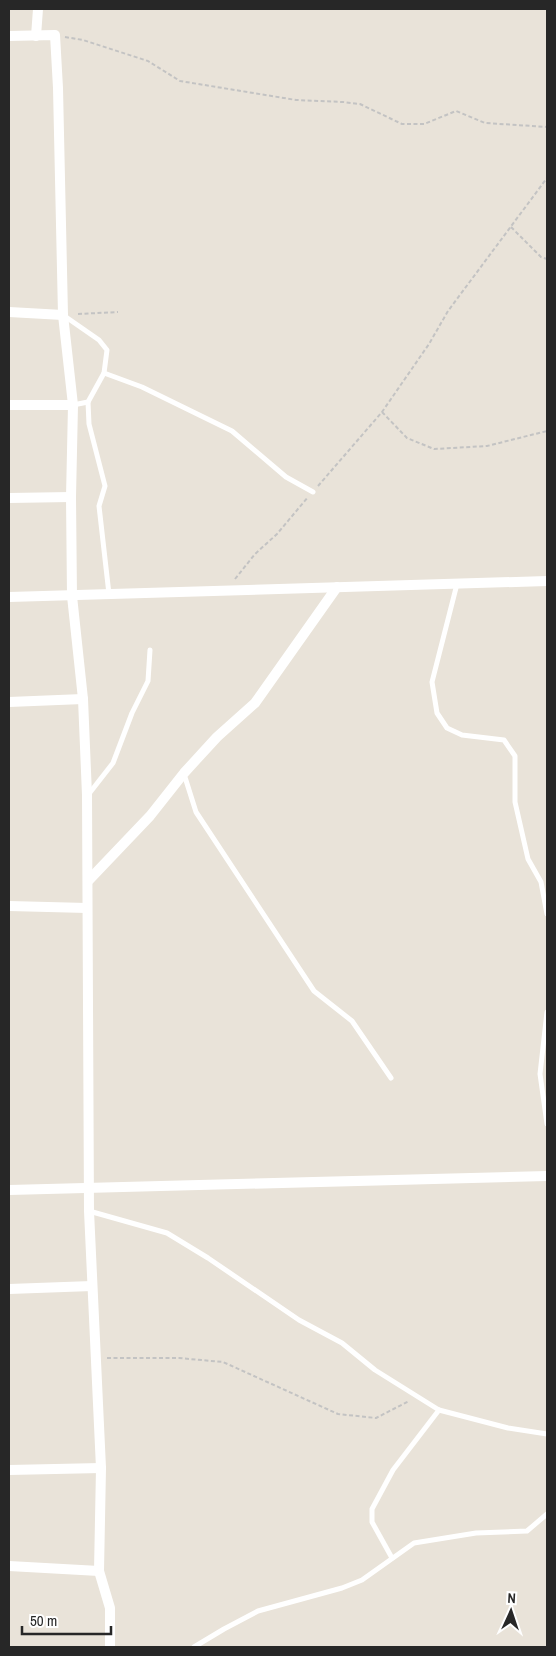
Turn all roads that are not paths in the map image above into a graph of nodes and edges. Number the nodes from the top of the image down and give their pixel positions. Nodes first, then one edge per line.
1 (38, 9) edge
2 (9, 36) edge
3 (36, 36) junction
4 (9, 312) edge
5 (63, 315) junction
6 (104, 373) junction
7 (88, 402) junction
8 (9, 405) edge
9 (73, 405) junction
10 (313, 492) road end
11 (71, 497) junction
12 (9, 498) edge
13 (547, 581) edge
14 (457, 584) junction
15 (337, 587) junction
16 (109, 594) junction
17 (72, 596) junction
18 (9, 597) edge
19 (150, 650) dead end
20 (83, 699) junction
21 (9, 702) edge
22 (184, 773) junction
23 (88, 795) junction
24 (89, 880) junction
25 (9, 906) edge
26 (87, 908) junction
27 (547, 914) edge
28 (547, 1012) edge
29 (391, 1078) dead end
30 (547, 1124) edge
31 (547, 1176) edge
32 (90, 1187) junction
33 (9, 1190) edge
34 (89, 1210) junction
35 (92, 1286) junction
36 (9, 1289) edge
37 (439, 1410) junction
38 (547, 1434) edge
39 (102, 1468) junction
40 (9, 1470) edge
41 (547, 1514) edge
42 (392, 1558) junction
43 (9, 1566) edge
44 (99, 1571) junction
45 (110, 1647) edge
46 (194, 1647) edge

1 - 3 street
2 - 3 street
3 - 5 street
4 - 5 street
5 - 6 lane
5 - 9 street
6 - 7 lane
6 - 10 lane
7 - 9 lane
7 - 16 lane
8 - 9 street
9 - 11 street
11 - 12 street
11 - 17 street
13 - 14 street
14 - 15 street
14 - 27 lane
15 - 16 street
15 - 22 street
16 - 17 street
17 - 18 street
17 - 20 street
19 - 23 lane
20 - 21 street
20 - 23 street
22 - 24 street
22 - 29 lane
23 - 24 street
24 - 26 street
25 - 26 street
26 - 32 street
28 - 30 lane
31 - 32 street
32 - 33 street
32 - 34 street
34 - 35 street
34 - 37 lane
35 - 36 street
35 - 39 street
37 - 38 lane
37 - 42 lane
39 - 40 street
39 - 44 street
41 - 42 lane
42 - 46 lane
43 - 44 street
44 - 45 street

